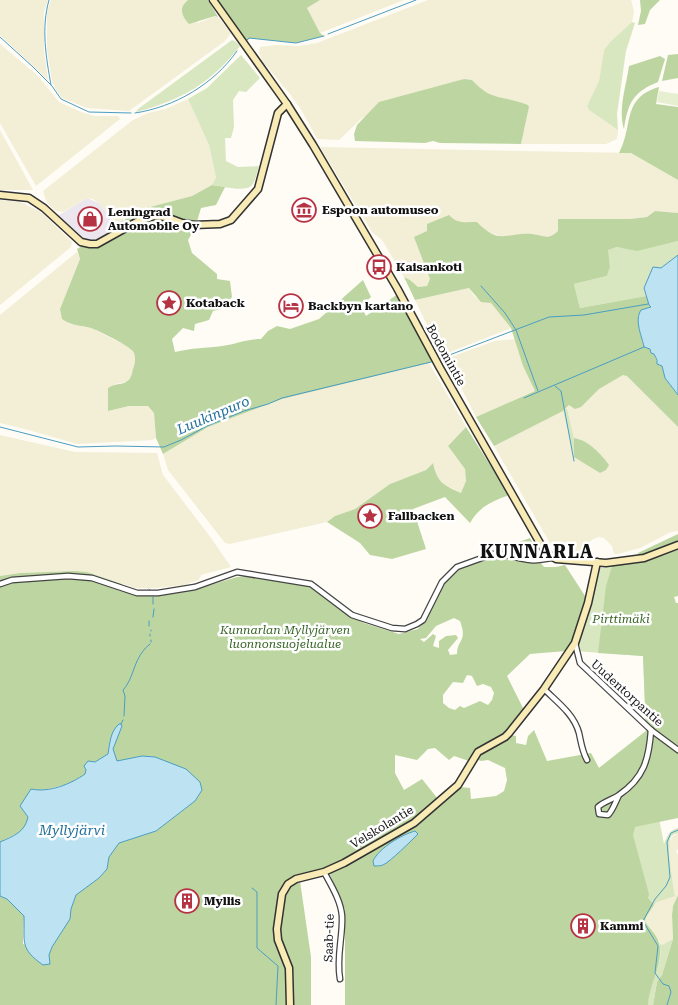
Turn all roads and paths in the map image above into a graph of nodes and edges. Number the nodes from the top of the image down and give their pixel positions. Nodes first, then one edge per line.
1 (213, 0) edge
2 (287, 104) junction
3 (0, 195) edge
4 (678, 545) edge
5 (552, 558) junction
6 (597, 562) junction
7 (0, 584) edge
8 (575, 644) junction
9 (544, 689) junction
10 (652, 730) junction
11 (678, 750) edge
12 (587, 760) dead end
13 (619, 796) junction
14 (324, 872) junction
15 (340, 979) dead end
16 (290, 1005) edge

1 - 2 street, Bodomintie
2 - 3 street
2 - 5 street, Bodomintie
4 - 6 street
5 - 6 street
5 - 7 street
6 - 8 street, Velskolantie
8 - 9 street, Velskolantie
8 - 10 street, Uudentorpantie
9 - 12 street
9 - 14 street, Velskolantie
10 - 11 street, Uudentorpantie
10 - 13 street
13 - 13 street
14 - 15 street, Saab-tie
14 - 16 street, Velskolantie

